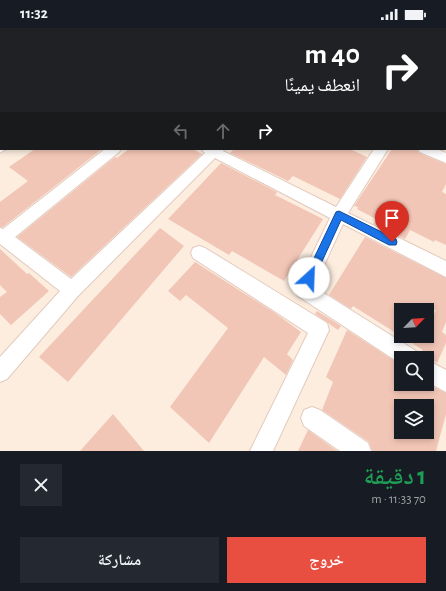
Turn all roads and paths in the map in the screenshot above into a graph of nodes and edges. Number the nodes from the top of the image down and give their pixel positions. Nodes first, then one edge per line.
1 (113, 150) edge
2 (213, 150) edge
3 (380, 150) edge
4 (427, 150) edge
5 (446, 158) edge
6 (339, 215) junction
7 (2, 237) edge
8 (199, 253) dead end
9 (446, 269) edge
10 (72, 290) junction
11 (398, 351) edge
12 (0, 372) edge
13 (434, 374) edge
14 (446, 382) edge
15 (312, 418) dead end
16 (261, 451) edge
17 (360, 451) edge

1 - 7 street
2 - 6 street
2 - 10 street
3 - 6 street
4 - 5 street
6 - 9 street
6 - 11 street
7 - 10 street
8 - 16 street
10 - 12 street
13 - 14 street
15 - 17 street

